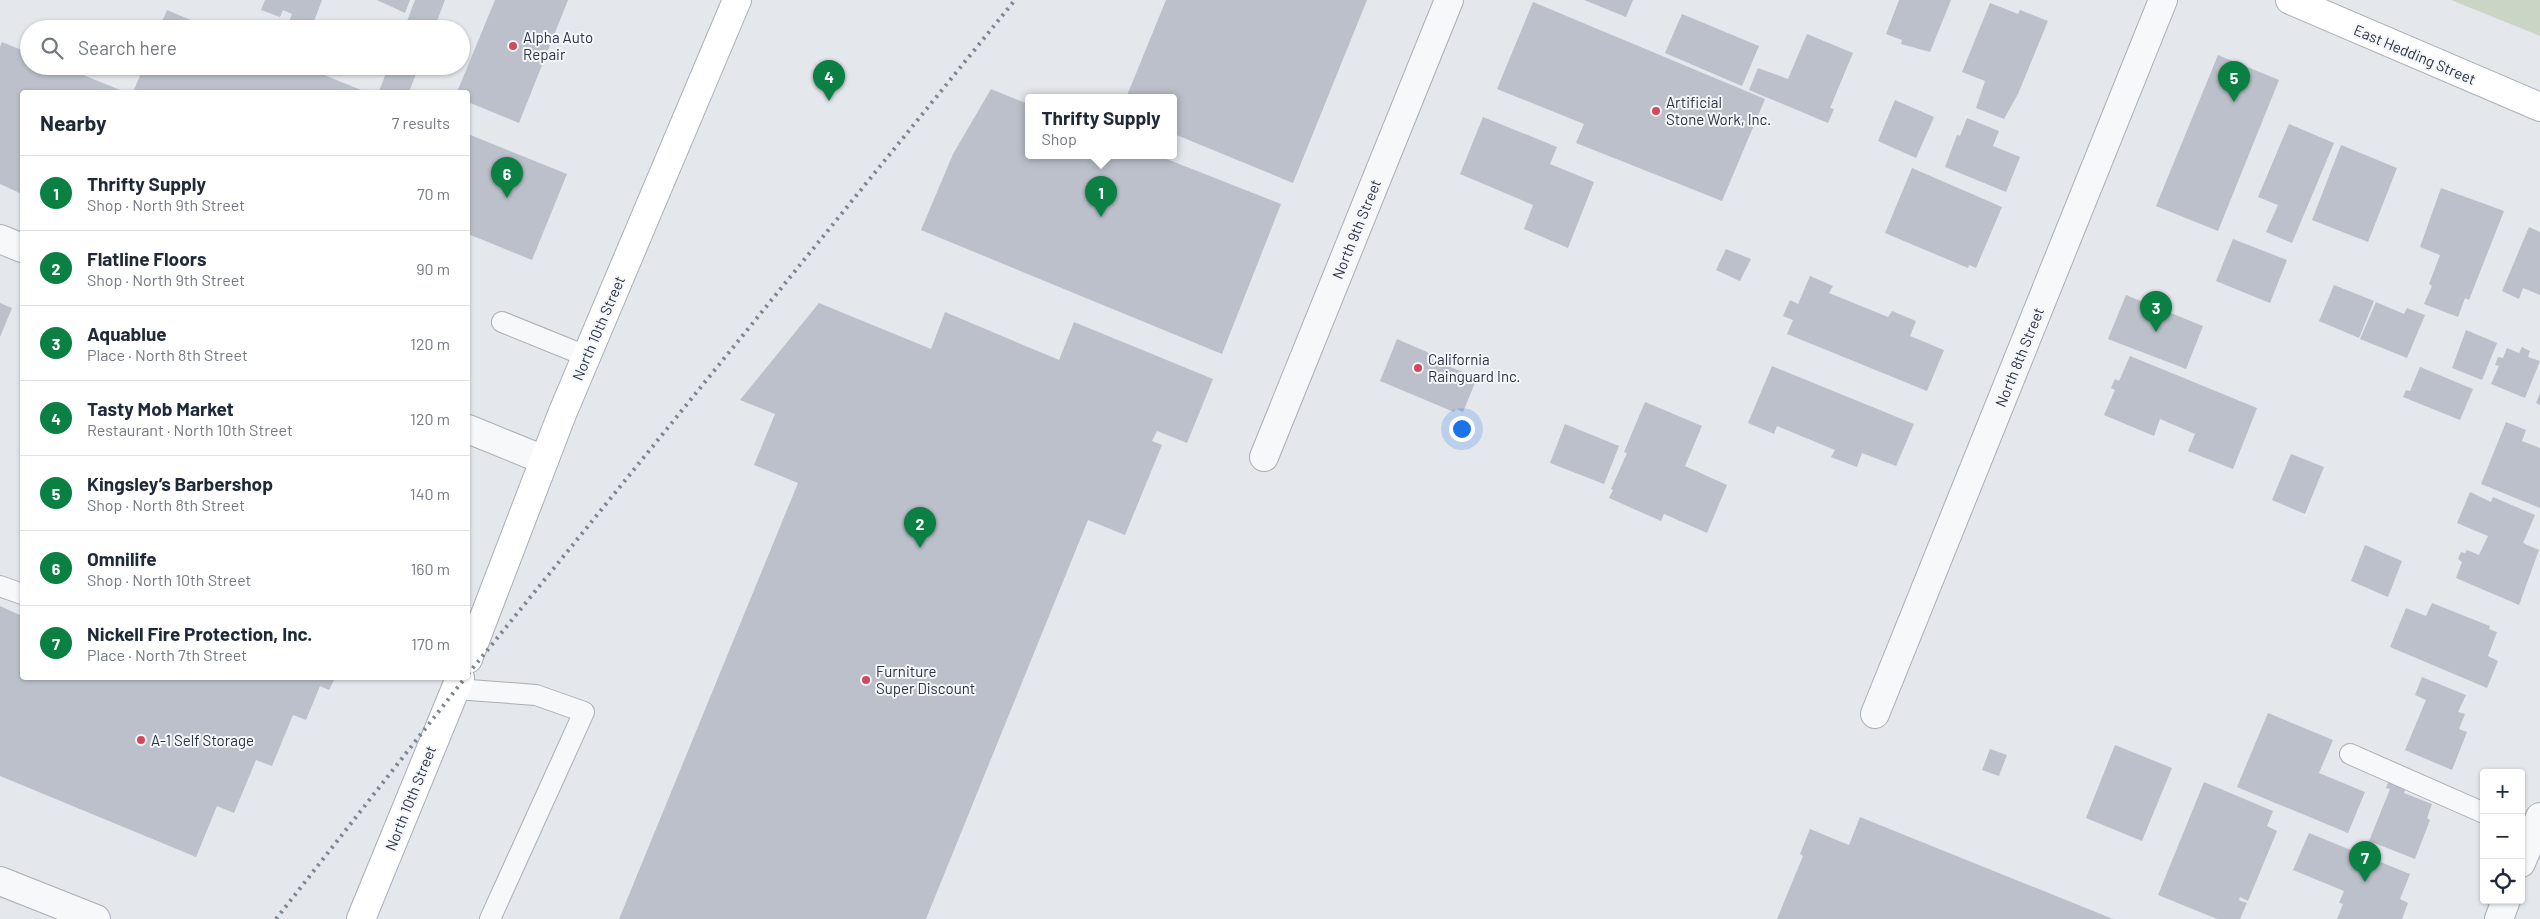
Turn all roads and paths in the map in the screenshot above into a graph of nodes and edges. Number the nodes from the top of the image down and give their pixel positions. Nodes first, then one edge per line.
1 (737, 0) edge
2 (1449, 0) edge
3 (2163, 0) edge
4 (2290, 0) edge
5 (2540, 107) edge
6 (0, 239) edge
7 (20, 247) edge
8 (502, 322) dead end
9 (586, 356) junction
10 (470, 430) edge
11 (1264, 457) dead end
12 (544, 460) junction
13 (0, 586) edge
14 (20, 593) edge
15 (470, 654) edge
16 (458, 683) edge
17 (1875, 714) dead end
18 (2350, 754) dead end
19 (2480, 811) edge
20 (2532, 826) edge
21 (2522, 859) edge
22 (0, 881) edge
23 (2505, 904) edge
24 (96, 919) edge
25 (361, 919) edge
26 (490, 919) edge
27 (2499, 919) edge

1 - 9 main road, North 10th Street
2 - 11 street, North 9th Street
3 - 17 street, North 8th Street
4 - 5 main road, East Hedding Street
6 - 7 street
8 - 9 lane
9 - 12 main road, North 10th Street
10 - 12 street
12 - 15 main road, North 10th Street
13 - 14 lane
16 - 25 main road, North 10th Street
16 - 26 lane
18 - 19 lane
20 - 21 street
22 - 24 street
23 - 27 street

